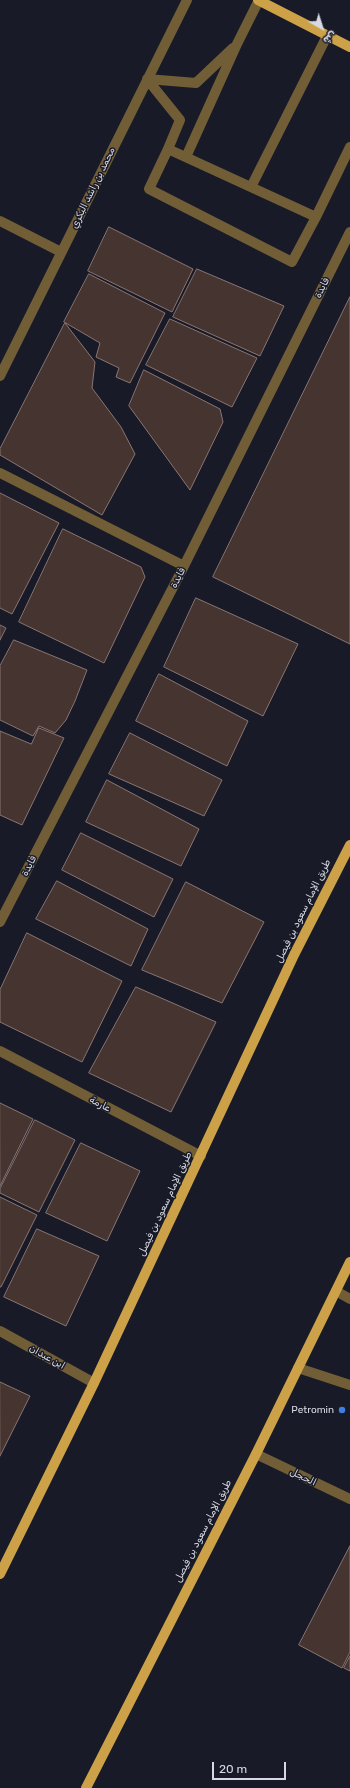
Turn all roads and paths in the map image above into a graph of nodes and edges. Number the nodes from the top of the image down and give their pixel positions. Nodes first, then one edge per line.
1 (187, 0) edge
2 (258, 0) edge
3 (327, 36) junction
4 (237, 44) junction
5 (350, 48) edge
6 (147, 79) junction
7 (350, 147) edge
8 (168, 149) junction
9 (186, 157) junction
10 (250, 187) junction
11 (316, 217) junction
12 (0, 221) edge
13 (350, 232) edge
14 (61, 252) junction
15 (0, 376) edge
16 (0, 473) edge
17 (184, 566) junction
18 (350, 845) edge
19 (0, 922) edge
20 (0, 1051) edge
21 (201, 1156) junction
22 (350, 1262) edge
23 (336, 1291) junction
24 (350, 1299) edge
25 (0, 1331) edge
26 (298, 1368) junction
27 (94, 1383) junction
28 (350, 1385) edge
29 (256, 1454) junction
30 (350, 1500) edge
31 (0, 1574) edge
32 (86, 1788) edge

1 - 6 street, محمد بن راشد البكري
2 - 3 main road
2 - 4 street
3 - 5 main road
3 - 10 street
4 - 6 street
4 - 9 street
6 - 8 street
6 - 14 street, محمد بن راشد البكري
7 - 11 street
8 - 9 street
8 - 11 street
9 - 10 street
10 - 11 street
12 - 14 street
13 - 17 street, فايدة
14 - 15 street, محمد بن راشد البكري
16 - 17 street
17 - 19 street, فايدة
18 - 21 main road, طريق الإمام سعود بن فيصل
20 - 21 street, عارمة
21 - 27 main road, طريق الإمام سعود بن فيصل
22 - 23 main road, طريق الإمام سعود بن فيصل
23 - 24 street
23 - 26 main road, طريق الإمام سعود بن فيصل
25 - 27 street, ابن عبدان
26 - 28 street
26 - 29 main road, طريق الإمام سعود بن فيصل
27 - 31 main road, طريق الإمام سعود بن فيصل
29 - 30 street, الحجل
29 - 32 main road, طريق الإمام سعود بن فيصل

